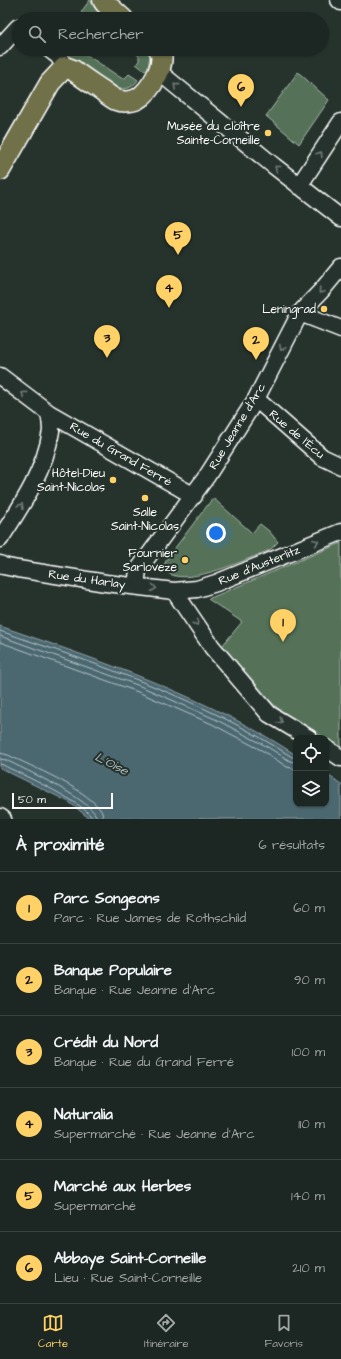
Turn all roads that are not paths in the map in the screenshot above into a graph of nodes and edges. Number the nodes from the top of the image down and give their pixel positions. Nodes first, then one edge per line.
1 (103, 0) edge
2 (115, 12) edge
3 (12, 34) edge
4 (0, 47) edge
5 (58, 56) edge
6 (161, 56) edge
7 (65, 67) junction
8 (159, 72) junction
9 (341, 122) edge
10 (2, 160) edge
11 (299, 186) junction
12 (341, 218) edge
13 (341, 267) edge
14 (300, 313) junction
15 (341, 330) edge
16 (0, 376) edge
17 (256, 399) junction
18 (49, 412) junction
19 (341, 466) edge
20 (194, 496) junction
21 (341, 532) edge
22 (0, 539) edge
23 (0, 564) edge
24 (136, 586) junction
25 (174, 591) junction
26 (304, 735) edge
27 (329, 750) edge
28 (341, 758) edge
29 (0, 817) edge
30 (3, 819) edge

1 - 2 main road
3 - 4 street
5 - 7 street
6 - 8 main road
7 - 8 main road
7 - 10 main road
11 -> 8 street
11 -> 9 street
11 - 12 street
13 -> 14 street, Rue Jeanne d'Arc
14 - 15 street
14 -> 17 street, Rue Jeanne d'Arc
18 -> 16 street, Rue du Grand Ferré
17 - 19 street, Rue de l'Écu
17 - 20 street, Rue Jeanne d'Arc
18 - 20 street, Rue du Grand Ferré
22 -> 18 street
20 - 24 street, Rue Jeanne d'Arc
25 -> 21 street, Rue d'Austerlitz
23 - 24 street, Rue du Harlay
24 -> 25 street, Rue du Harlay
25 -> 26 street
27 - 28 street
29 - 30 street

